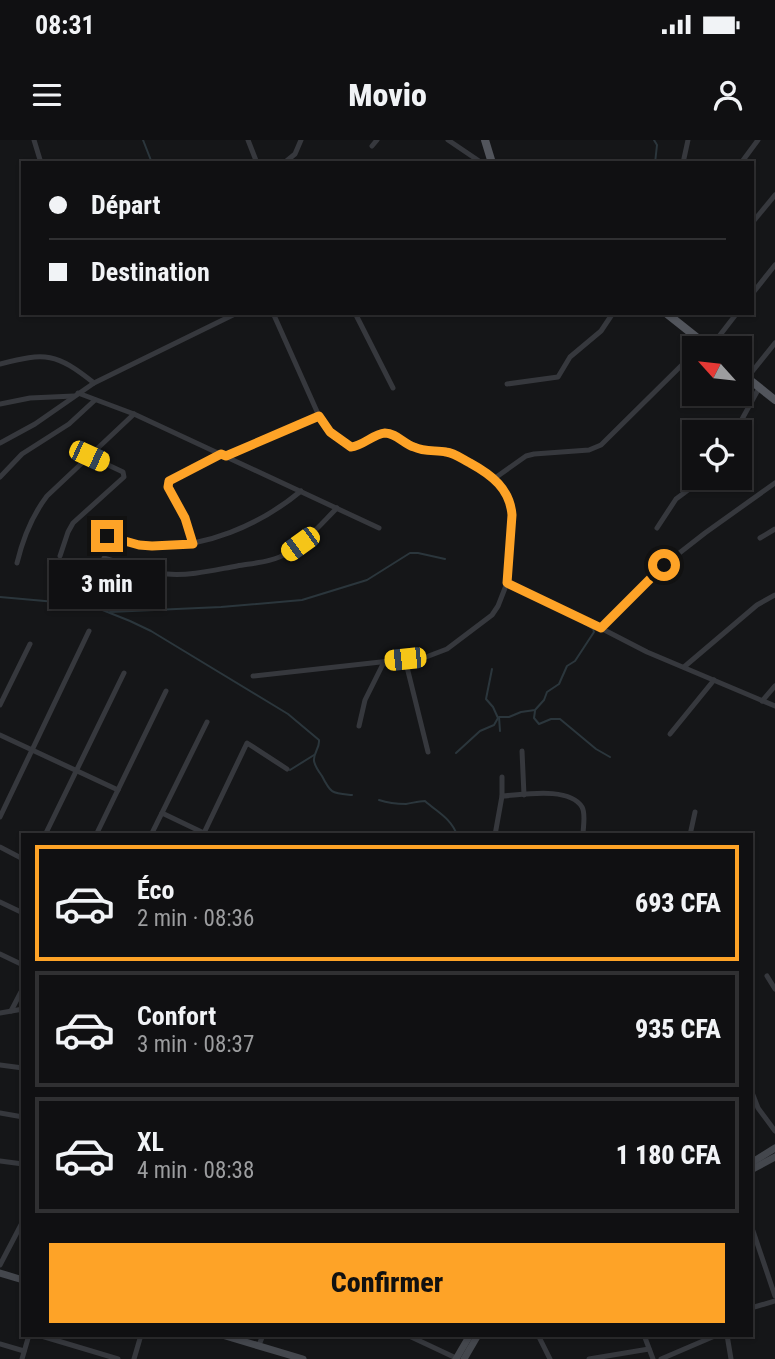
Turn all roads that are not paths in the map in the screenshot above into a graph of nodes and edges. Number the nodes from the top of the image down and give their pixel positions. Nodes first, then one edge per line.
1 (34, 140) edge
2 (248, 140) edge
3 (301, 140) edge
4 (377, 140) edge
5 (448, 140) edge
6 (485, 140) edge
7 (688, 140) edge
8 (758, 140) edge
9 (372, 146) dead end
10 (40, 161) edge
11 (256, 161) edge
12 (286, 161) edge
13 (479, 161) edge
14 (491, 161) edge
15 (683, 161) edge
16 (742, 161) edge
17 (775, 195) edge
18 (754, 221) edge
19 (775, 265) edge
20 (754, 291) edge
21 (233, 315) edge
22 (274, 315) edge
23 (356, 315) edge
24 (612, 315) edge
25 (735, 315) edge
26 (677, 317) edge
27 (692, 336) edge
28 (714, 336) edge
29 (775, 343) edge
30 (0, 364) edge
31 (682, 367) edge
32 (752, 367) edge
33 (752, 382) edge
34 (94, 383) junction
35 (508, 384) dead end
36 (393, 388) dead end
37 (759, 388) junction
38 (76, 395) junction
39 (95, 400) junction
40 (775, 400) edge
41 (0, 404) edge
42 (134, 414) junction
43 (319, 416) junction
44 (742, 420) edge
45 (0, 443) edge
46 (224, 455) junction
47 (89, 456) junction
48 (0, 477) edge
49 (495, 478) junction
50 (775, 483) edge
51 (688, 490) edge
52 (301, 491) junction
53 (337, 508) junction
54 (379, 528) dead end
55 (657, 528) dead end
56 (775, 529) edge
57 (107, 536) dead end
58 (760, 538) dead end
59 (193, 544) junction
60 (60, 556) dead end
61 (104, 558) dead end
62 (17, 563) dead end
63 (507, 583) junction
64 (775, 594) edge
65 (601, 628) junction
66 (89, 631) dead end
67 (30, 644) dead end
68 (405, 659) junction
69 (384, 662) junction
70 (684, 667) junction
71 (124, 673) dead end
72 (253, 676) dead end
73 (714, 680) junction
74 (775, 686) edge
75 (166, 691) dead end
76 (762, 701) junction
77 (0, 705) edge
78 (775, 706) edge
79 (207, 722) dead end
80 (359, 726) dead end
81 (670, 734) dead end
82 (0, 735) edge
83 (33, 750) junction
84 (522, 751) dead end
85 (428, 752) dead end
86 (287, 769) dead end
87 (76, 771) junction
88 (502, 777) dead end
89 (118, 790) junction
90 (524, 795) junction
91 (502, 796) junction
92 (695, 812) dead end
93 (162, 813) junction
94 (0, 817) edge
95 (46, 833) edge
96 (97, 833) edge
97 (152, 833) edge
98 (203, 833) edge
99 (205, 833) edge
100 (495, 833) edge
101 (583, 833) edge
102 (690, 833) edge
103 (0, 848) edge
104 (21, 858) edge
105 (0, 902) edge
106 (21, 912) edge
107 (0, 954) edge
108 (21, 964) edge
109 (767, 975) dead end
110 (775, 989) edge
111 (21, 992) edge
112 (21, 1009) edge
113 (11, 1011) junction
114 (0, 1013) edge
115 (0, 1065) edge
116 (21, 1068) edge
117 (753, 1095) edge
118 (0, 1113) edge
119 (21, 1117) edge
120 (775, 1131) edge
121 (775, 1148) edge
122 (774, 1159) edge
123 (0, 1161) edge
124 (753, 1162) edge
125 (21, 1164) edge
126 (753, 1169) edge
127 (21, 1225) edge
128 (753, 1231) edge
129 (0, 1265) edge
130 (0, 1273) edge
131 (21, 1279) edge
132 (775, 1298) edge
133 (753, 1307) edge
134 (28, 1337) edge
135 (45, 1337) edge
136 (140, 1337) edge
137 (229, 1337) edge
138 (262, 1337) edge
139 (411, 1337) edge
140 (469, 1337) edge
141 (477, 1337) edge
142 (539, 1337) edge
143 (645, 1337) edge
144 (712, 1337) edge
145 (727, 1337) edge
146 (0, 1344) edge
147 (259, 1345) junction
148 (649, 1349) junction
149 (24, 1351) junction
150 (22, 1359) edge
151 (118, 1359) edge
152 (134, 1359) edge
153 (303, 1359) edge
154 (456, 1359) edge
155 (464, 1359) edge
156 (550, 1359) edge
157 (589, 1359) edge
158 (653, 1359) edge
159 (661, 1359) edge
160 (731, 1359) edge

1 - 10 street
2 - 11 street
3 - 12 street
4 - 9 street
5 - 13 street
6 - 14 main road
7 - 15 street
8 - 16 street
17 - 18 street
19 - 20 street
21 - 34 street
22 - 43 street
23 - 36 street
24 - 35 street
25 - 28 street
26 - 27 main road
29 - 32 street
30 - 34 street
31 - 49 street
33 - 37 main road
34 - 38 street
37 - 40 main road
37 - 44 street
38 - 39 street
38 - 41 street
38 - 45 street
39 - 42 street
39 - 48 street
42 - 46 street
42 - 47 street
43 - 46 street
43 - 49 street
46 - 52 street
46 - 59 street
47 - 60 street
47 - 62 street
49 - 63 street
50 - 65 street
51 - 55 street
52 - 53 street
52 - 59 street
53 - 54 street
53 - 61 street
56 - 58 street
57 - 59 street
63 - 65 street
63 - 68 street
64 - 70 street
65 - 70 street
66 - 83 street
67 - 77 street
68 - 69 street
68 - 85 street
69 - 72 street
69 - 80 street
70 - 73 street
71 - 87 street
73 - 76 street
73 - 81 street
74 - 76 street
75 - 89 street
76 - 78 street
79 - 93 street
82 - 83 street
83 - 87 street
83 - 94 street
84 - 90 street
86 - 99 street
87 - 89 street
87 - 95 street
88 - 91 street
89 - 96 street
90 - 91 street
90 - 101 street
91 - 100 street
92 - 102 street
93 - 97 street
93 - 98 street
103 - 104 street
105 - 106 street
107 - 108 street
109 - 110 street
111 - 113 street
112 - 113 street
113 - 114 street
115 - 116 street
117 - 120 street
118 - 119 street
121 - 124 main road
122 - 126 main road
123 - 125 street
127 - 129 street
128 - 132 street
130 - 131 main road
132 - 133 street
134 - 149 street
135 - 151 street
136 - 152 street
137 - 147 main road
138 - 147 street
139 - 154 street
140 - 154 main road
141 - 155 main road
142 - 156 street
143 - 148 street
144 - 159 street
145 - 160 street
146 - 149 street
147 - 153 main road
148 - 157 street
148 - 158 street
149 - 150 street

